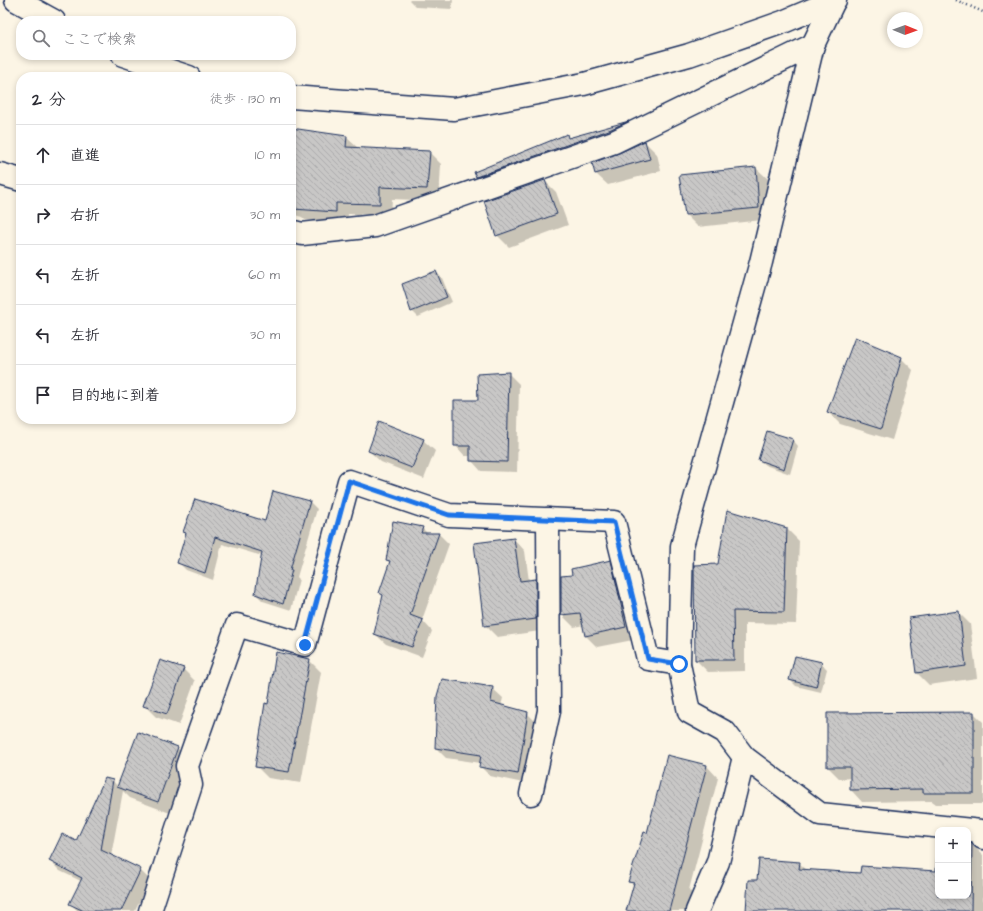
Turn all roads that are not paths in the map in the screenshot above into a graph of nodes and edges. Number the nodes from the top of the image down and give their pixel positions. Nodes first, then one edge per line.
1 (16, 0) edge
2 (834, 0) edge
3 (45, 16) edge
4 (813, 45) junction
5 (138, 60) edge
6 (174, 72) edge
7 (296, 97) edge
8 (0, 174) edge
9 (16, 179) edge
10 (296, 232) edge
11 (548, 520) junction
12 (679, 664) junction
13 (744, 757) junction
14 (531, 794) dead end
15 (983, 838) edge
16 (150, 911) edge
17 (697, 911) edge

1 - 3 street
2 - 4 street
2 - 7 street
4 - 10 street
4 - 12 street
5 - 6 street
8 - 9 street
11 - 12 street
11 - 14 street
11 - 16 street
12 - 13 street
13 - 15 street
13 - 17 street

